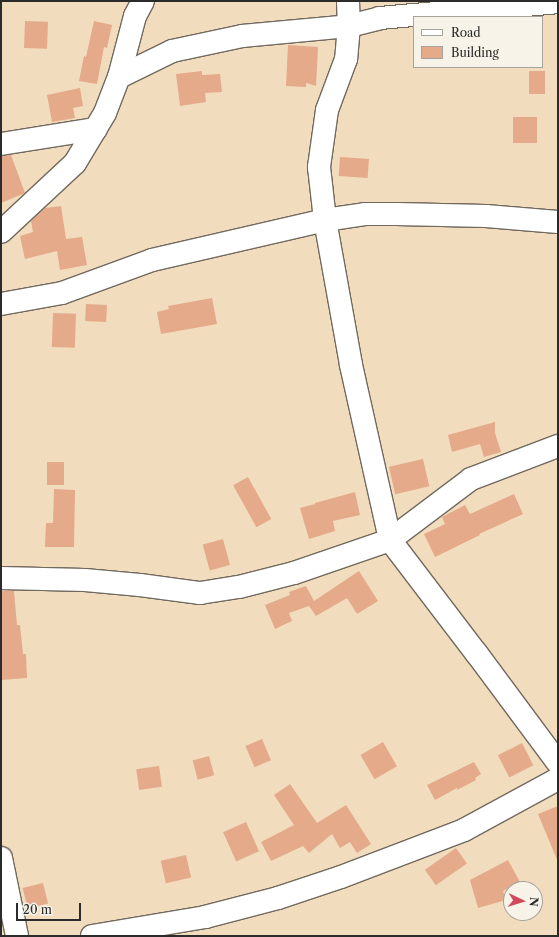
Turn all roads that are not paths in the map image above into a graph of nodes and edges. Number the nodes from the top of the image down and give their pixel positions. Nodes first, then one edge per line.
1 (143, 1) edge
2 (348, 1) edge
3 (558, 2) edge
4 (349, 26) junction
5 (119, 77) junction
6 (96, 129) junction
7 (1, 144) edge
8 (325, 220) junction
9 (558, 222) edge
10 (1, 232) edge
11 (1, 304) edge
12 (558, 446) edge
13 (390, 540) junction
14 (1, 578) edge
15 (558, 763) edge
16 (558, 779) edge
17 (1, 858) edge
18 (17, 936) edge
19 (92, 936) edge

1 - 5 street
2 - 4 street
3 - 4 street
4 - 5 street
4 - 8 street
5 - 6 street
6 - 7 street
6 - 10 street
8 - 9 street
8 - 11 street
8 - 13 street
12 - 13 street
13 - 14 street
13 - 15 street
16 - 19 street
17 - 18 street

